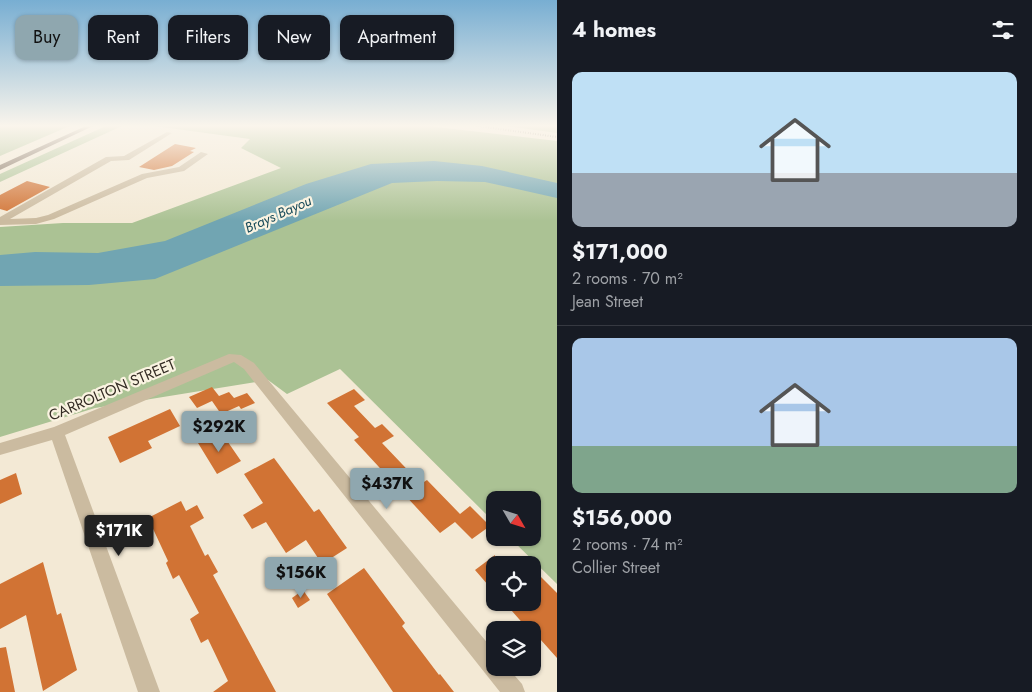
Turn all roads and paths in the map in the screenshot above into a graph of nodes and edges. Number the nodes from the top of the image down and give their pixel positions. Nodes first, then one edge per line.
1 (23, 157) edge
2 (127, 157) edge
3 (199, 157) edge
4 (0, 168) edge
5 (0, 221) edge
6 (57, 432) junction
7 (0, 449) edge
8 (149, 692) edge
9 (514, 692) edge

1 - 4 main road
2 - 5 street
3 - 5 street
6 - 7 street, CARROLTON STREET
6 - 8 street
6 - 9 street, CARROLTON STREET

